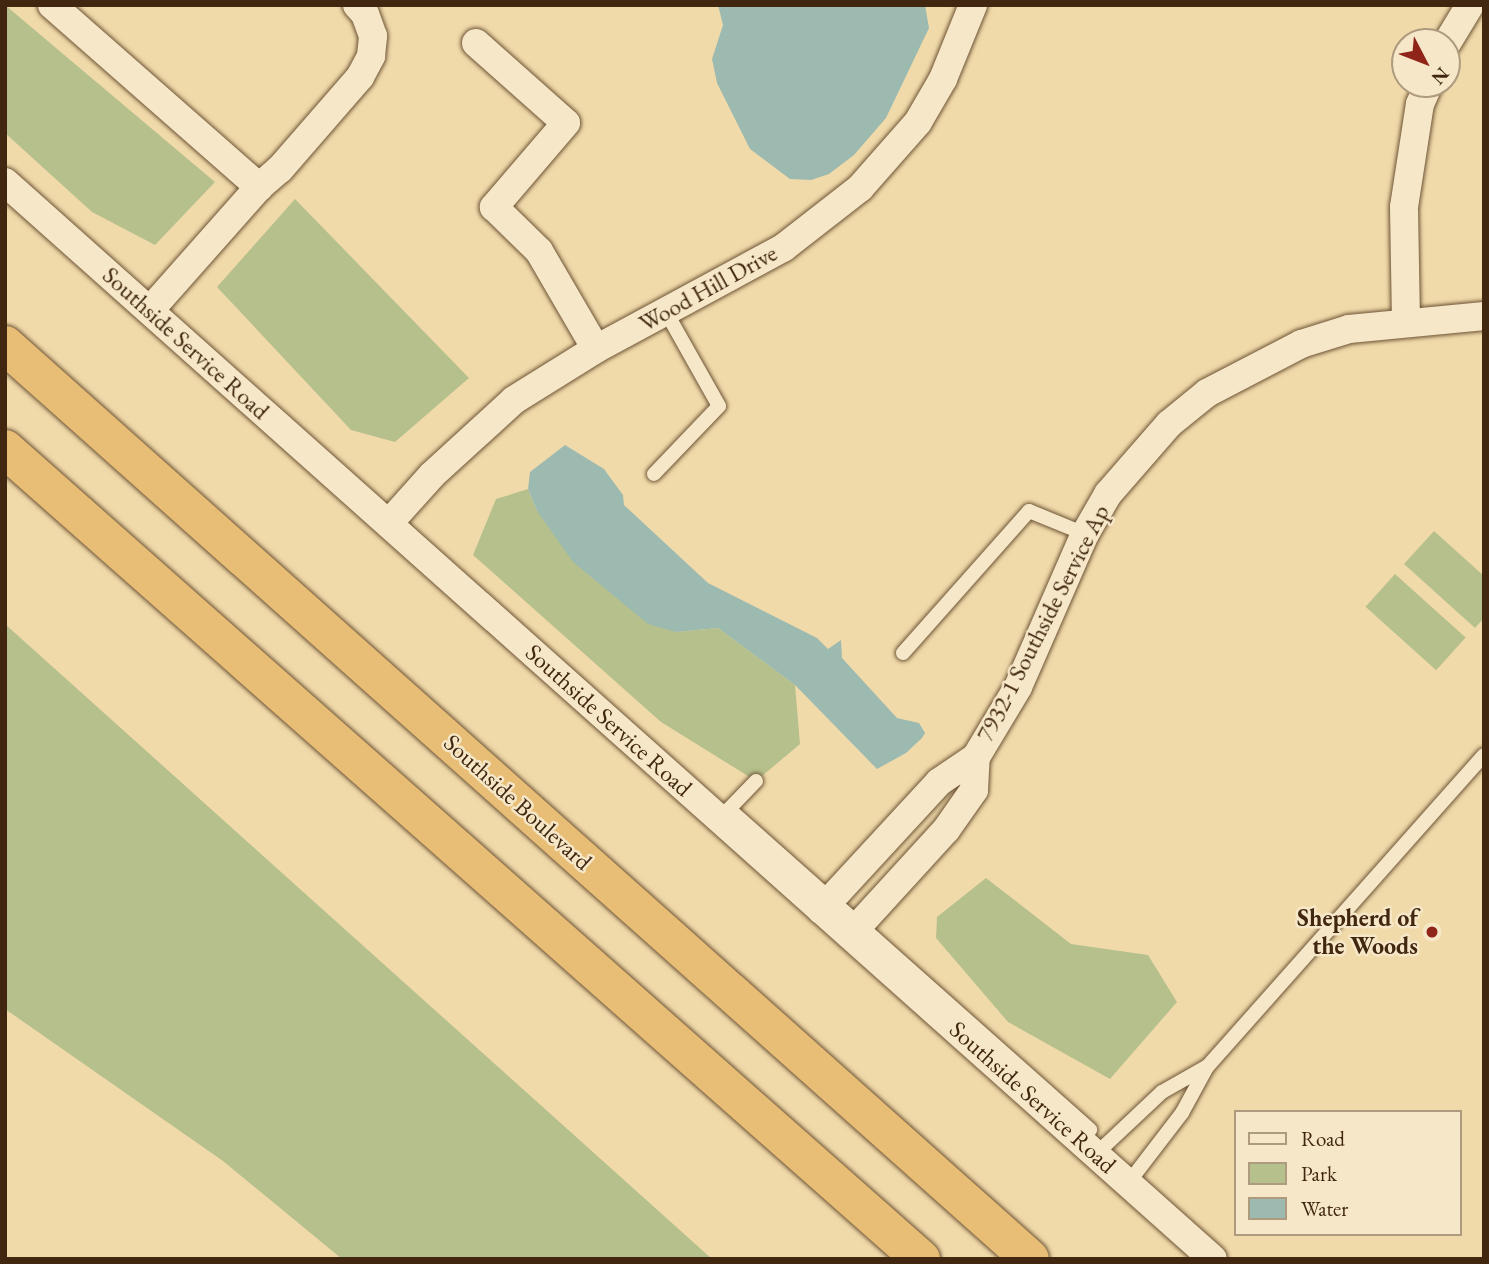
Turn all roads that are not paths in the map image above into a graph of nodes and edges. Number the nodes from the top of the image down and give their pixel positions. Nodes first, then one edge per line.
1 (52, 5) edge
2 (357, 5) edge
3 (973, 5) edge
4 (1470, 5) edge
5 (1456, 28) edge
6 (476, 43) dead end
7 (1423, 98) edge
8 (5, 181) edge
9 (259, 187) junction
10 (150, 310) junction
11 (666, 312) junction
12 (1484, 316) edge
13 (1406, 322) junction
14 (5, 345) edge
15 (596, 349) junction
16 (5, 449) edge
17 (654, 474) dead end
18 (389, 523) junction
19 (1085, 534) junction
20 (903, 653) dead end
21 (1484, 755) edge
22 (976, 757) junction
23 (756, 781) dead end
24 (821, 910) junction
25 (850, 935) junction
26 (1208, 1067) junction
27 (1093, 1142) junction
28 (1129, 1182) junction
29 (921, 1259) edge
30 (1030, 1259) edge
31 (1213, 1259) edge

1 - 9 street
2 - 9 street
3 - 11 street, Wood Hill Drive
4 - 5 street
6 - 15 street
7 - 13 street
8 - 10 street, Southside Service Road
9 - 10 street
10 - 18 street, Southside Service Road
11 - 15 street, Wood Hill Drive
11 - 17 lane
12 - 13 street, 7932-1 Southside Service Ap
13 - 19 street, 7932-1 Southside Service Ap
14 - 30 highway, Southside Boulevard
15 - 18 street, Wood Hill Drive
16 - 29 highway
18 - 24 street, Southside Service Road
19 - 20 lane
19 - 22 street, 7932-1 Southside Service Ap
21 - 26 lane
22 - 24 street, 7932-1 Southside Service Ap
22 - 25 street
23 - 27 lane
24 - 25 street, Southside Service Road
25 - 27 street, Southside Service Road
26 - 27 lane
26 - 28 lane
27 - 28 street, Southside Service Road
28 - 31 street, Southside Service Road

